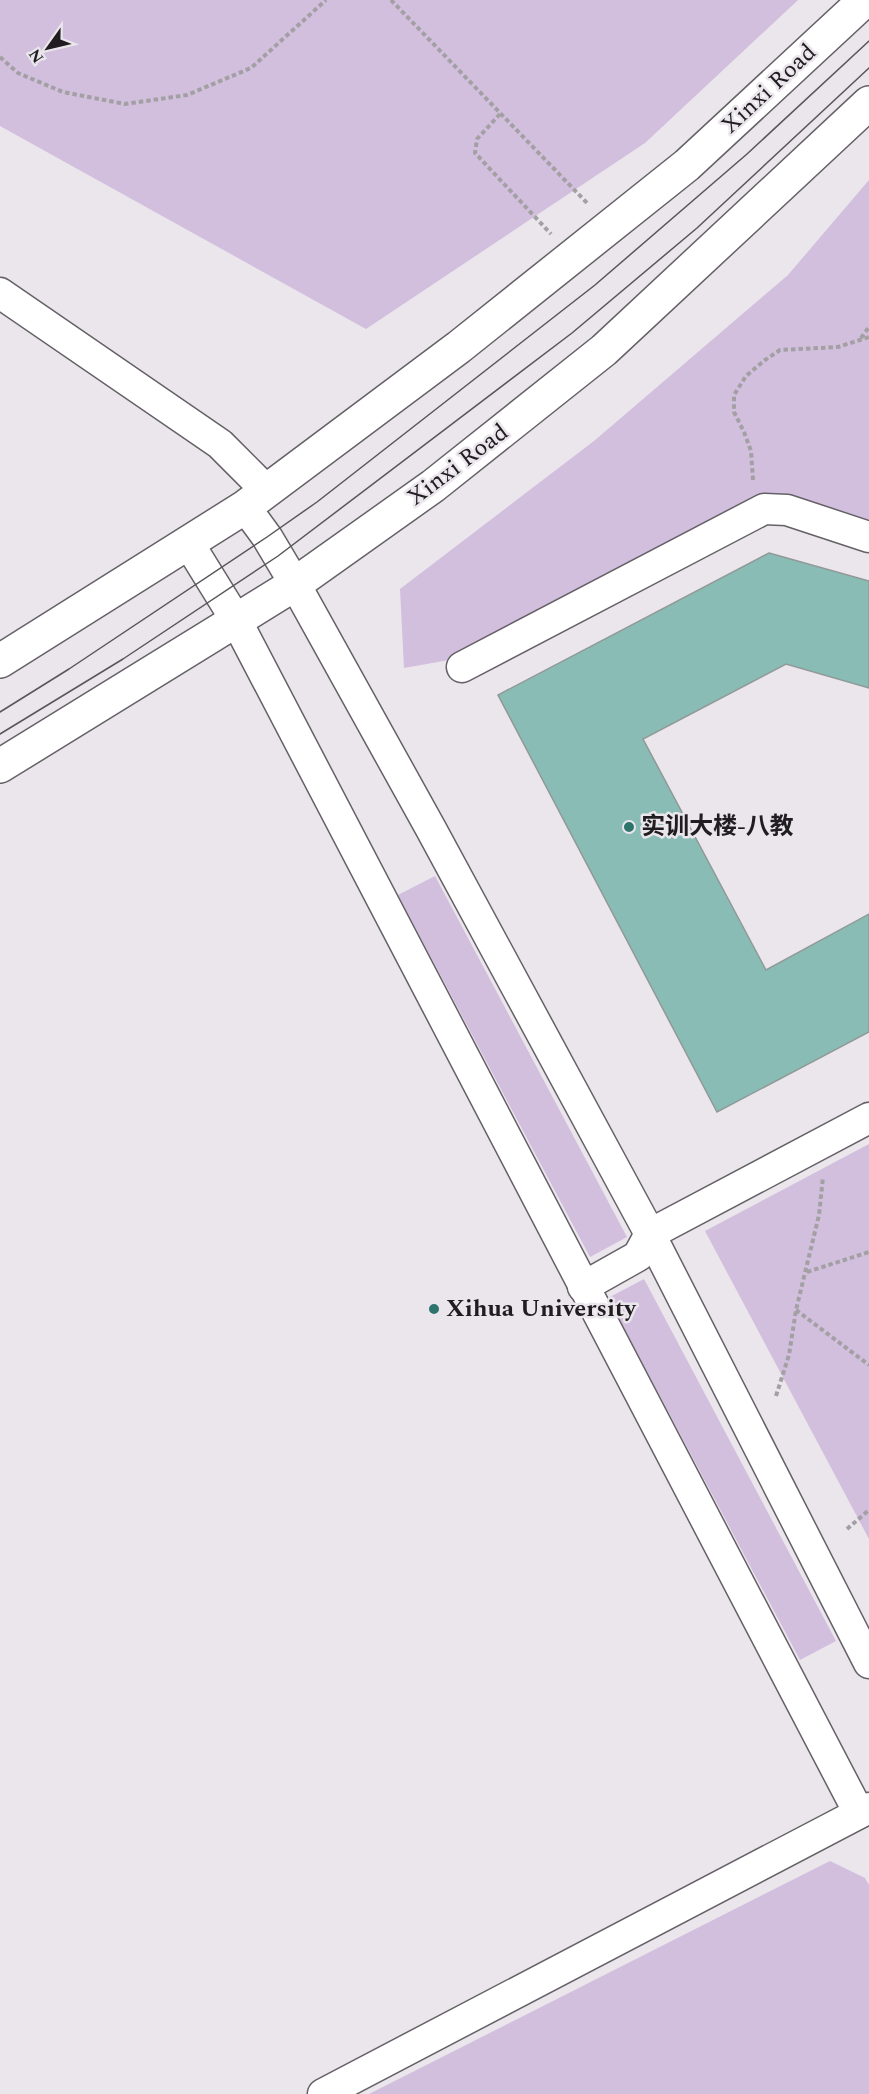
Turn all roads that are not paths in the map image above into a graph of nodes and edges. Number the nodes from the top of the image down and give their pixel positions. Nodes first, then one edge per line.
1 (865, 0) edge
2 (869, 103) edge
3 (0, 293) edge
4 (256, 499) junction
5 (869, 537) edge
6 (189, 544) junction
7 (295, 584) junction
8 (236, 620) junction
9 (0, 661) edge
10 (462, 667) dead end
11 (0, 766) edge
12 (869, 1118) edge
13 (650, 1234) junction
14 (583, 1287) junction
15 (869, 1664) edge
16 (864, 1811) edge
17 (323, 2094) edge

1 - 4 main road, Xinxi Road
2 - 7 main road, Xinxi Road
3 - 4 street
4 - 6 main road, Xinxi Road
4 - 7 street
5 - 10 street
6 - 8 street
6 - 9 main road, Xinxi Road
7 - 8 main road, Xinxi Road
7 - 13 street
8 - 11 main road, Xinxi Road
8 - 14 street
12 - 13 street
13 - 14 street
13 - 15 street
14 - 16 street
16 - 17 street

